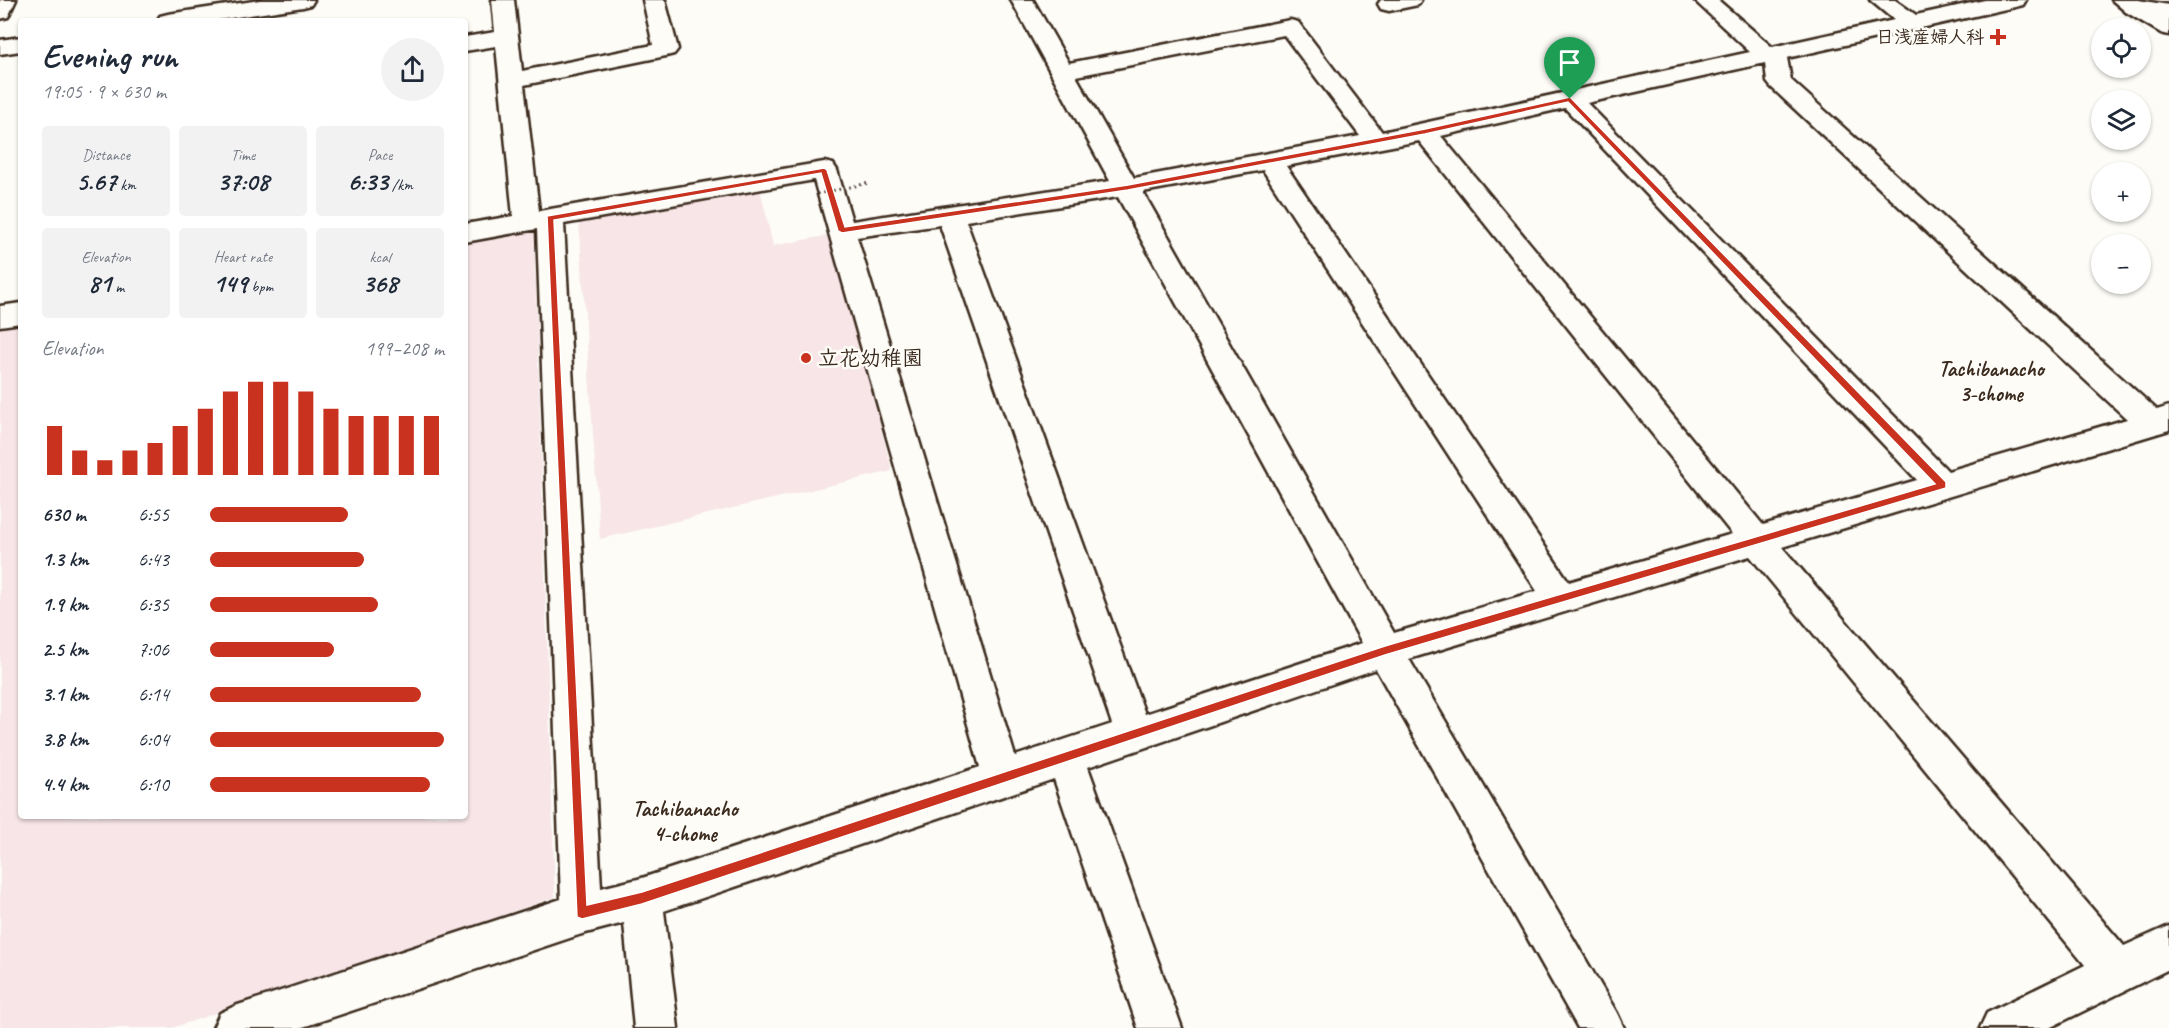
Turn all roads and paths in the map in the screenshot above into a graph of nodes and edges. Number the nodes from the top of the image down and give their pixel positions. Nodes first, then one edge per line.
1 (5, 0) edge
2 (303, 0) edge
3 (503, 0) edge
4 (654, 0) edge
5 (1023, 0) edge
6 (1705, 0) edge
7 (1881, 0) edge
8 (2015, 0) edge
9 (2128, 4) edge
10 (0, 12) edge
11 (2169, 12) edge
12 (187, 18) edge
13 (1912, 23) junction
14 (2169, 28) edge
15 (507, 37) junction
16 (18, 44) edge
17 (468, 44) edge
18 (0, 47) edge
19 (1771, 54) junction
20 (1063, 71) junction
21 (512, 80) junction
22 (1570, 99) junction
23 (1425, 132) junction
24 (1376, 141) junction
25 (1270, 161) junction
26 (869, 183) dead end
27 (1128, 187) junction
28 (817, 194) dead end
29 (950, 214) junction
30 (538, 220) junction
31 (842, 231) junction
32 (468, 232) edge
33 (18, 313) edge
34 (0, 316) edge
35 (2163, 422) edge
36 (1942, 485) junction
37 (1756, 540) junction
38 (1561, 598) junction
39 (1385, 651) junction
40 (1134, 734) junction
41 (1065, 756) junction
42 (1002, 778) junction
43 (642, 898) junction
44 (582, 913) junction
45 (2169, 947) edge
46 (2118, 972) junction
47 (235, 1028) edge
48 (656, 1028) edge
49 (1160, 1028) edge
50 (1602, 1028) edge
51 (2002, 1028) edge

1 - 10 street
2 - 12 street
3 - 15 street
4 - 21 street
5 - 20 street
6 - 19 street
7 - 13 street
8 - 13 street
9 - 11 street
9 - 14 street
13 - 19 street
15 - 17 street
15 - 21 street
16 - 18 street
19 - 22 street
19 - 35 street
20 - 24 street
20 - 27 street
21 - 30 street
22 - 23 street
22 - 36 street
23 - 24 street
23 - 37 street
24 - 25 street
25 - 27 street
25 - 38 street
26 - 28 path, bridge
27 - 29 street
27 - 39 street
29 - 31 street
29 - 40 street
30 - 31 street
30 - 32 street
30 - 44 street
31 - 42 street
33 - 34 street
35 - 36 street
36 - 37 street
37 - 38 street
37 - 46 street
38 - 39 street
39 - 40 street
39 - 50 street
40 - 41 street
41 - 42 street
41 - 49 street
42 - 43 street
43 - 44 street
43 - 48 street
44 - 47 street
45 - 46 street
46 - 51 street

